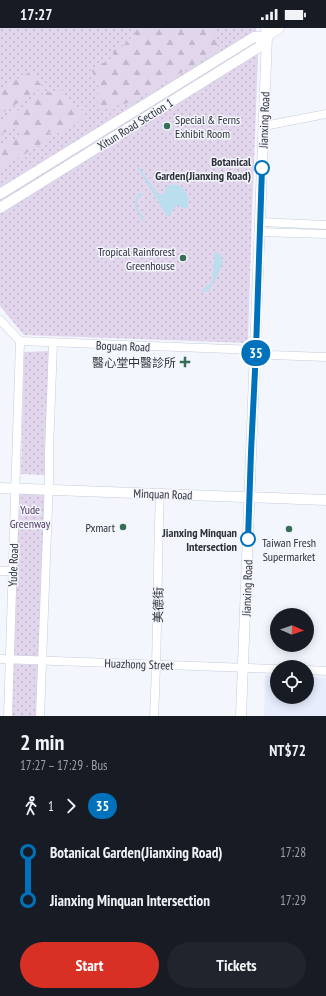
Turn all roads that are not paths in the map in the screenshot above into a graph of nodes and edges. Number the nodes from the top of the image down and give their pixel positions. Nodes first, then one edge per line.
1 (279, 28) edge
2 (267, 32) edge
3 (326, 114) edge
4 (264, 126) junction
5 (0, 194) edge
6 (0, 208) edge
7 (326, 225) edge
8 (260, 227) junction
9 (326, 234) edge
10 (0, 320) edge
11 (20, 342) junction
12 (52, 343) junction
13 (256, 350) junction
14 (326, 357) edge
15 (0, 488) edge
16 (16, 489) junction
17 (49, 490) junction
18 (160, 494) junction
19 (249, 497) junction
20 (326, 500) edge
21 (0, 571) edge
22 (13, 571) junction
23 (0, 659) edge
24 (10, 660) junction
25 (42, 661) junction
26 (156, 665) junction
27 (244, 668) junction
28 (270, 669) edge
29 (314, 670) edge
30 (326, 671) edge
31 (8, 716) edge
32 (40, 716) edge
33 (154, 716) edge
34 (242, 716) edge

1 - 2 street, Xitun Road Section 1
2 - 4 street, Jianxing Road
2 - 5 street, Xitun Road Section 1
2 - 6 street, Xitun Road Section 1
3 - 4 street
4 - 8 street, Jianxing Road
7 - 8 street
8 - 9 street
8 - 13 street, Jianxing Road
10 - 11 street
11 - 12 street, Boguan Road
11 - 16 street, Yude Road
12 - 13 street, Boguan Road
12 - 17 street
13 - 14 street, Boguan Road
13 - 19 street, Jianxing Road
15 - 16 street, Minquan Road
16 - 17 street, Minquan Road
16 - 22 street, Yude Road
17 - 18 street, Minquan Road
17 - 25 street
18 - 19 street, Minquan Road
18 - 26 street, 美德街
19 - 20 street, Minquan Road
19 - 27 street, Jianxing Road
21 - 22 street
22 - 24 street, Yude Road
23 - 24 street, Huazhong Street
24 - 25 street, Huazhong Street
24 - 31 street, Yude Road
25 - 26 street, Huazhong Street
25 - 32 street
26 - 27 street, Huazhong Street
26 - 33 street, 美德街
27 - 28 street, Huazhong Street
27 - 34 street, Jianxing Road
29 - 30 street

